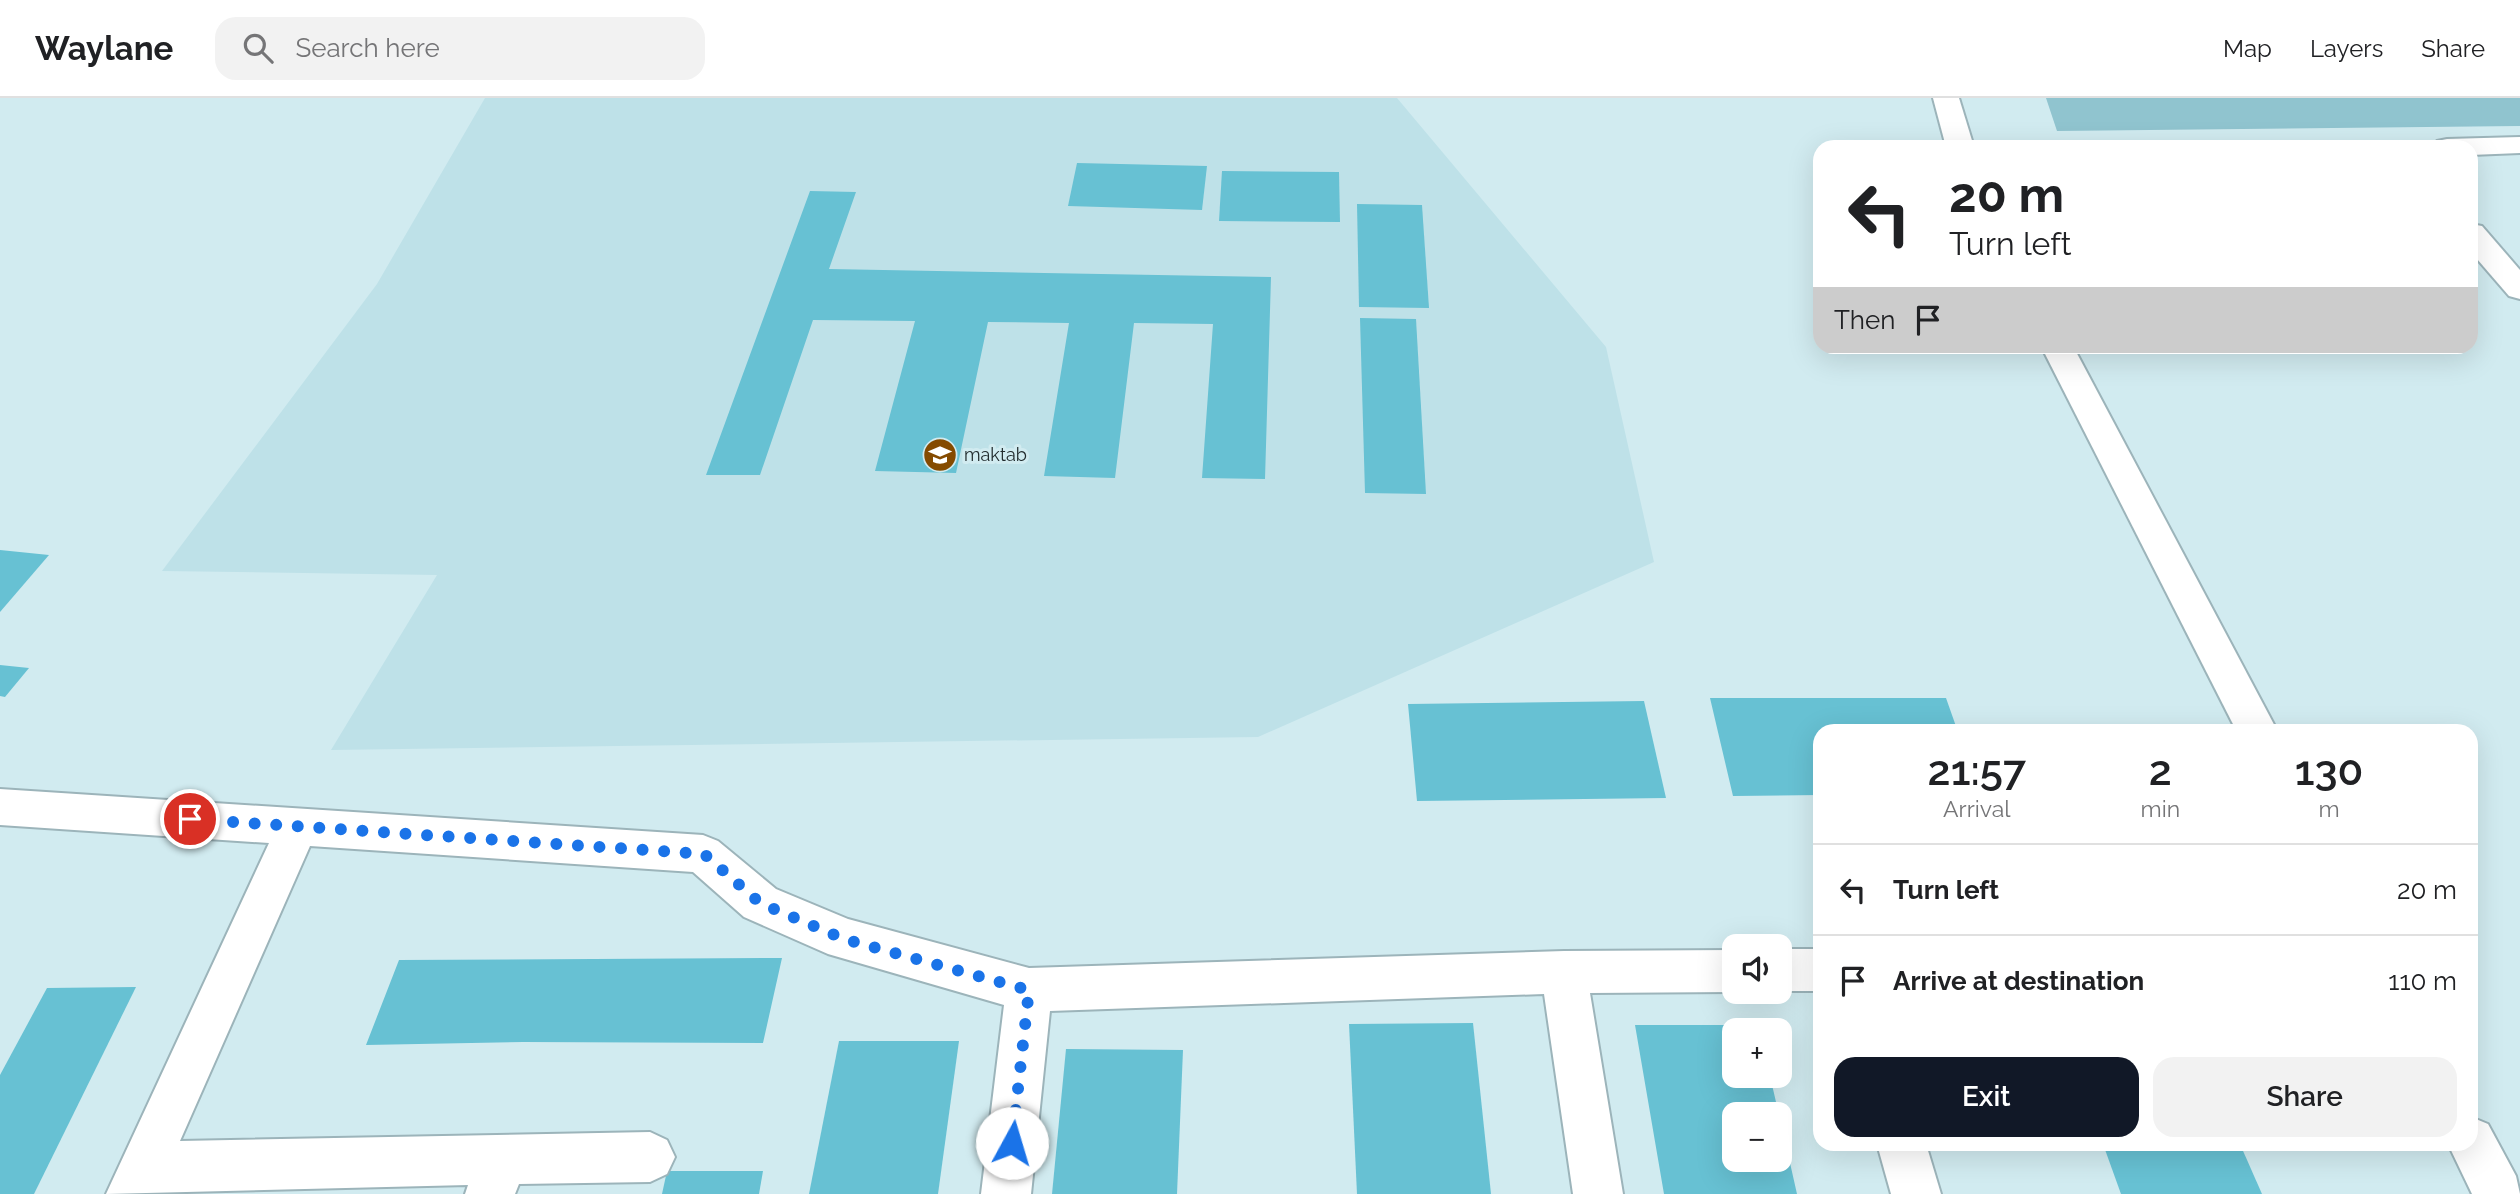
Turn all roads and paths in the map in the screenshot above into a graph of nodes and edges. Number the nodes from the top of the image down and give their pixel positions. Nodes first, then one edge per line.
1 (1946, 98) edge
2 (1958, 140) edge
3 (2520, 145) edge
4 (2478, 146) edge
5 (2478, 241) edge
6 (2520, 289) edge
7 (2061, 354) edge
8 (2254, 724) edge
9 (0, 807) edge
10 (298, 826) junction
11 (1792, 970) edge
12 (1813, 970) edge
13 (1722, 971) edge
14 (1564, 972) junction
15 (1029, 990) junction
16 (1903, 1151) edge
17 (2476, 1151) edge
18 (650, 1157) dead end
19 (496, 1177) edge
20 (138, 1180) edge
21 (1006, 1194) edge
22 (1598, 1194) edge
23 (1916, 1194) edge
24 (2498, 1194) edge

1 - 2 street
3 - 4 street
5 - 6 street
7 - 8 street
9 - 10 street
10 - 15 street
10 - 20 street
11 - 12 street
13 - 14 street
14 - 15 street
14 - 22 street
15 - 21 street
16 - 23 street
17 - 24 street
18 - 19 street
19 - 20 street

